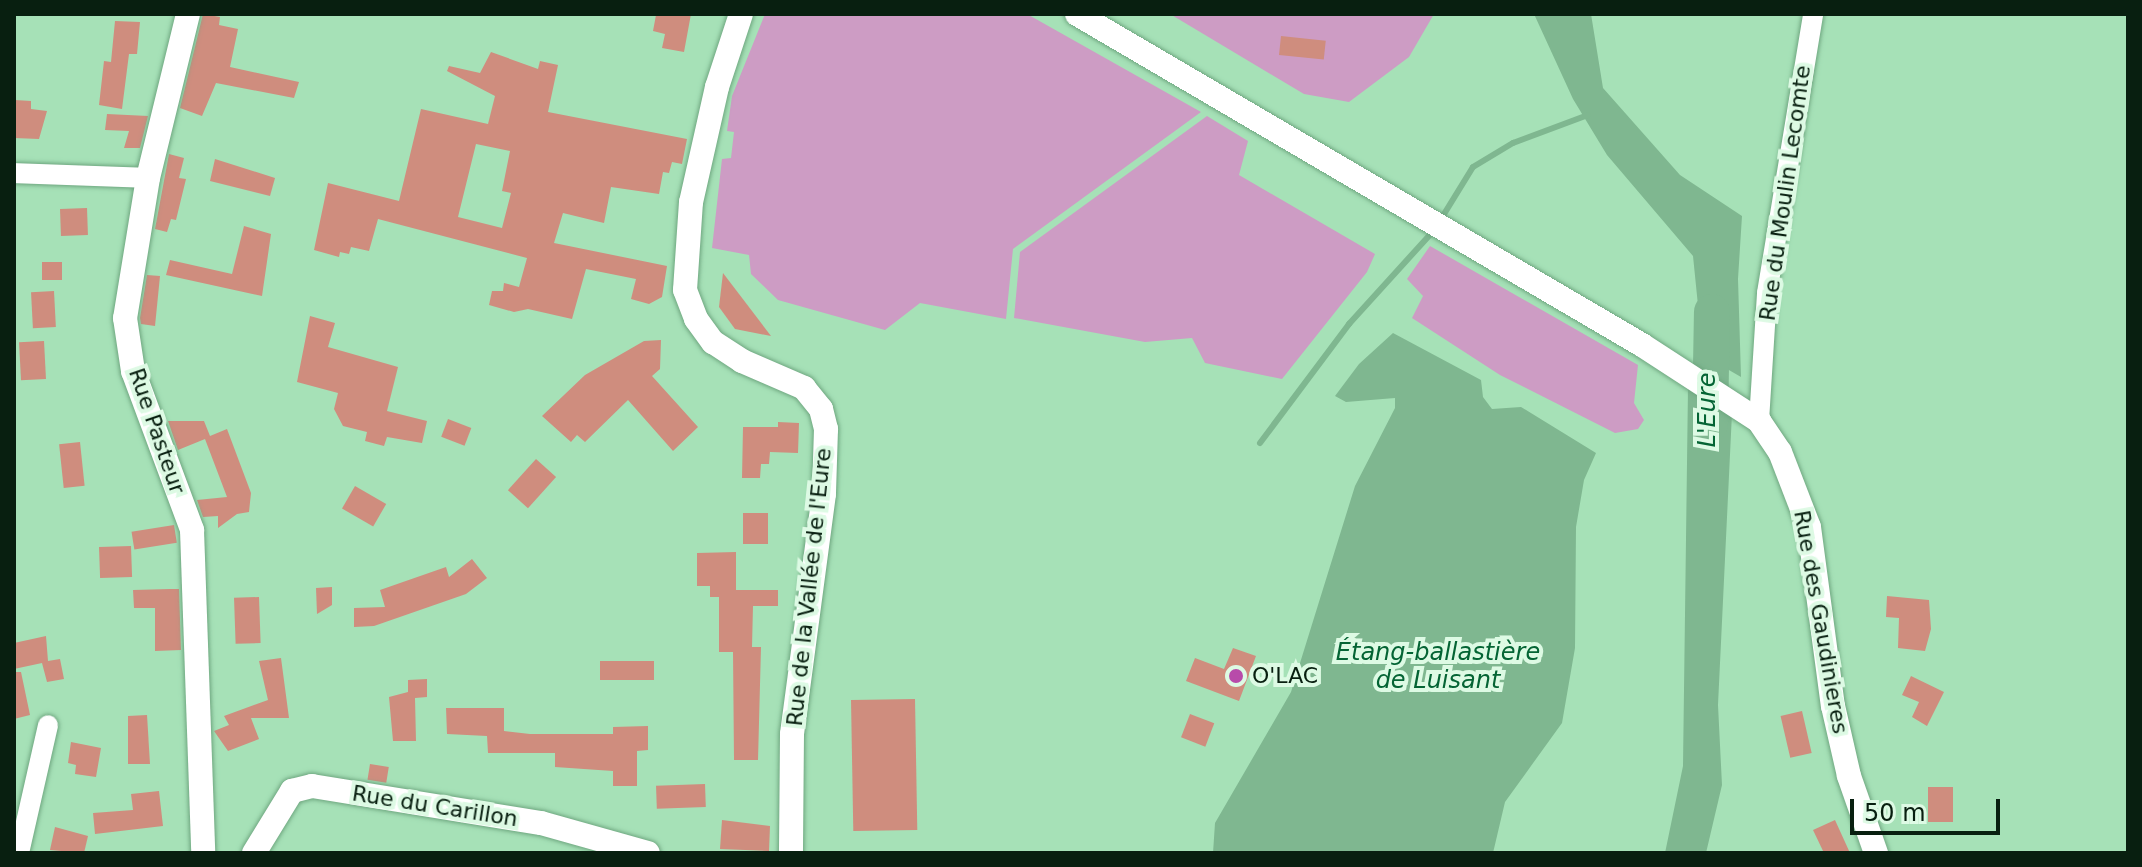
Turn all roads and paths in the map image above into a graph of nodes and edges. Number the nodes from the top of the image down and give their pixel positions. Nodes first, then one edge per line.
1 (188, 14) edge
2 (741, 14) edge
3 (1077, 14) edge
4 (1813, 14) edge
5 (14, 173) edge
6 (148, 178) junction
7 (1759, 421) junction
8 (48, 725) dead end
9 (19, 853) edge
10 (203, 853) edge
11 (254, 853) edge
12 (648, 853) edge
13 (791, 853) edge
14 (1876, 853) edge

1 - 6 street, Rue Pasteur
2 - 13 street, Rue de la Vallée de l'Eure
3 - 7 street, Rue des Gaudinieres
4 - 7 street, Rue du Moulin Lecomte
5 - 6 street
6 - 10 street, Rue Pasteur
7 - 14 street, Rue des Gaudinieres
8 - 9 street
11 - 12 street, Rue du Carillon

